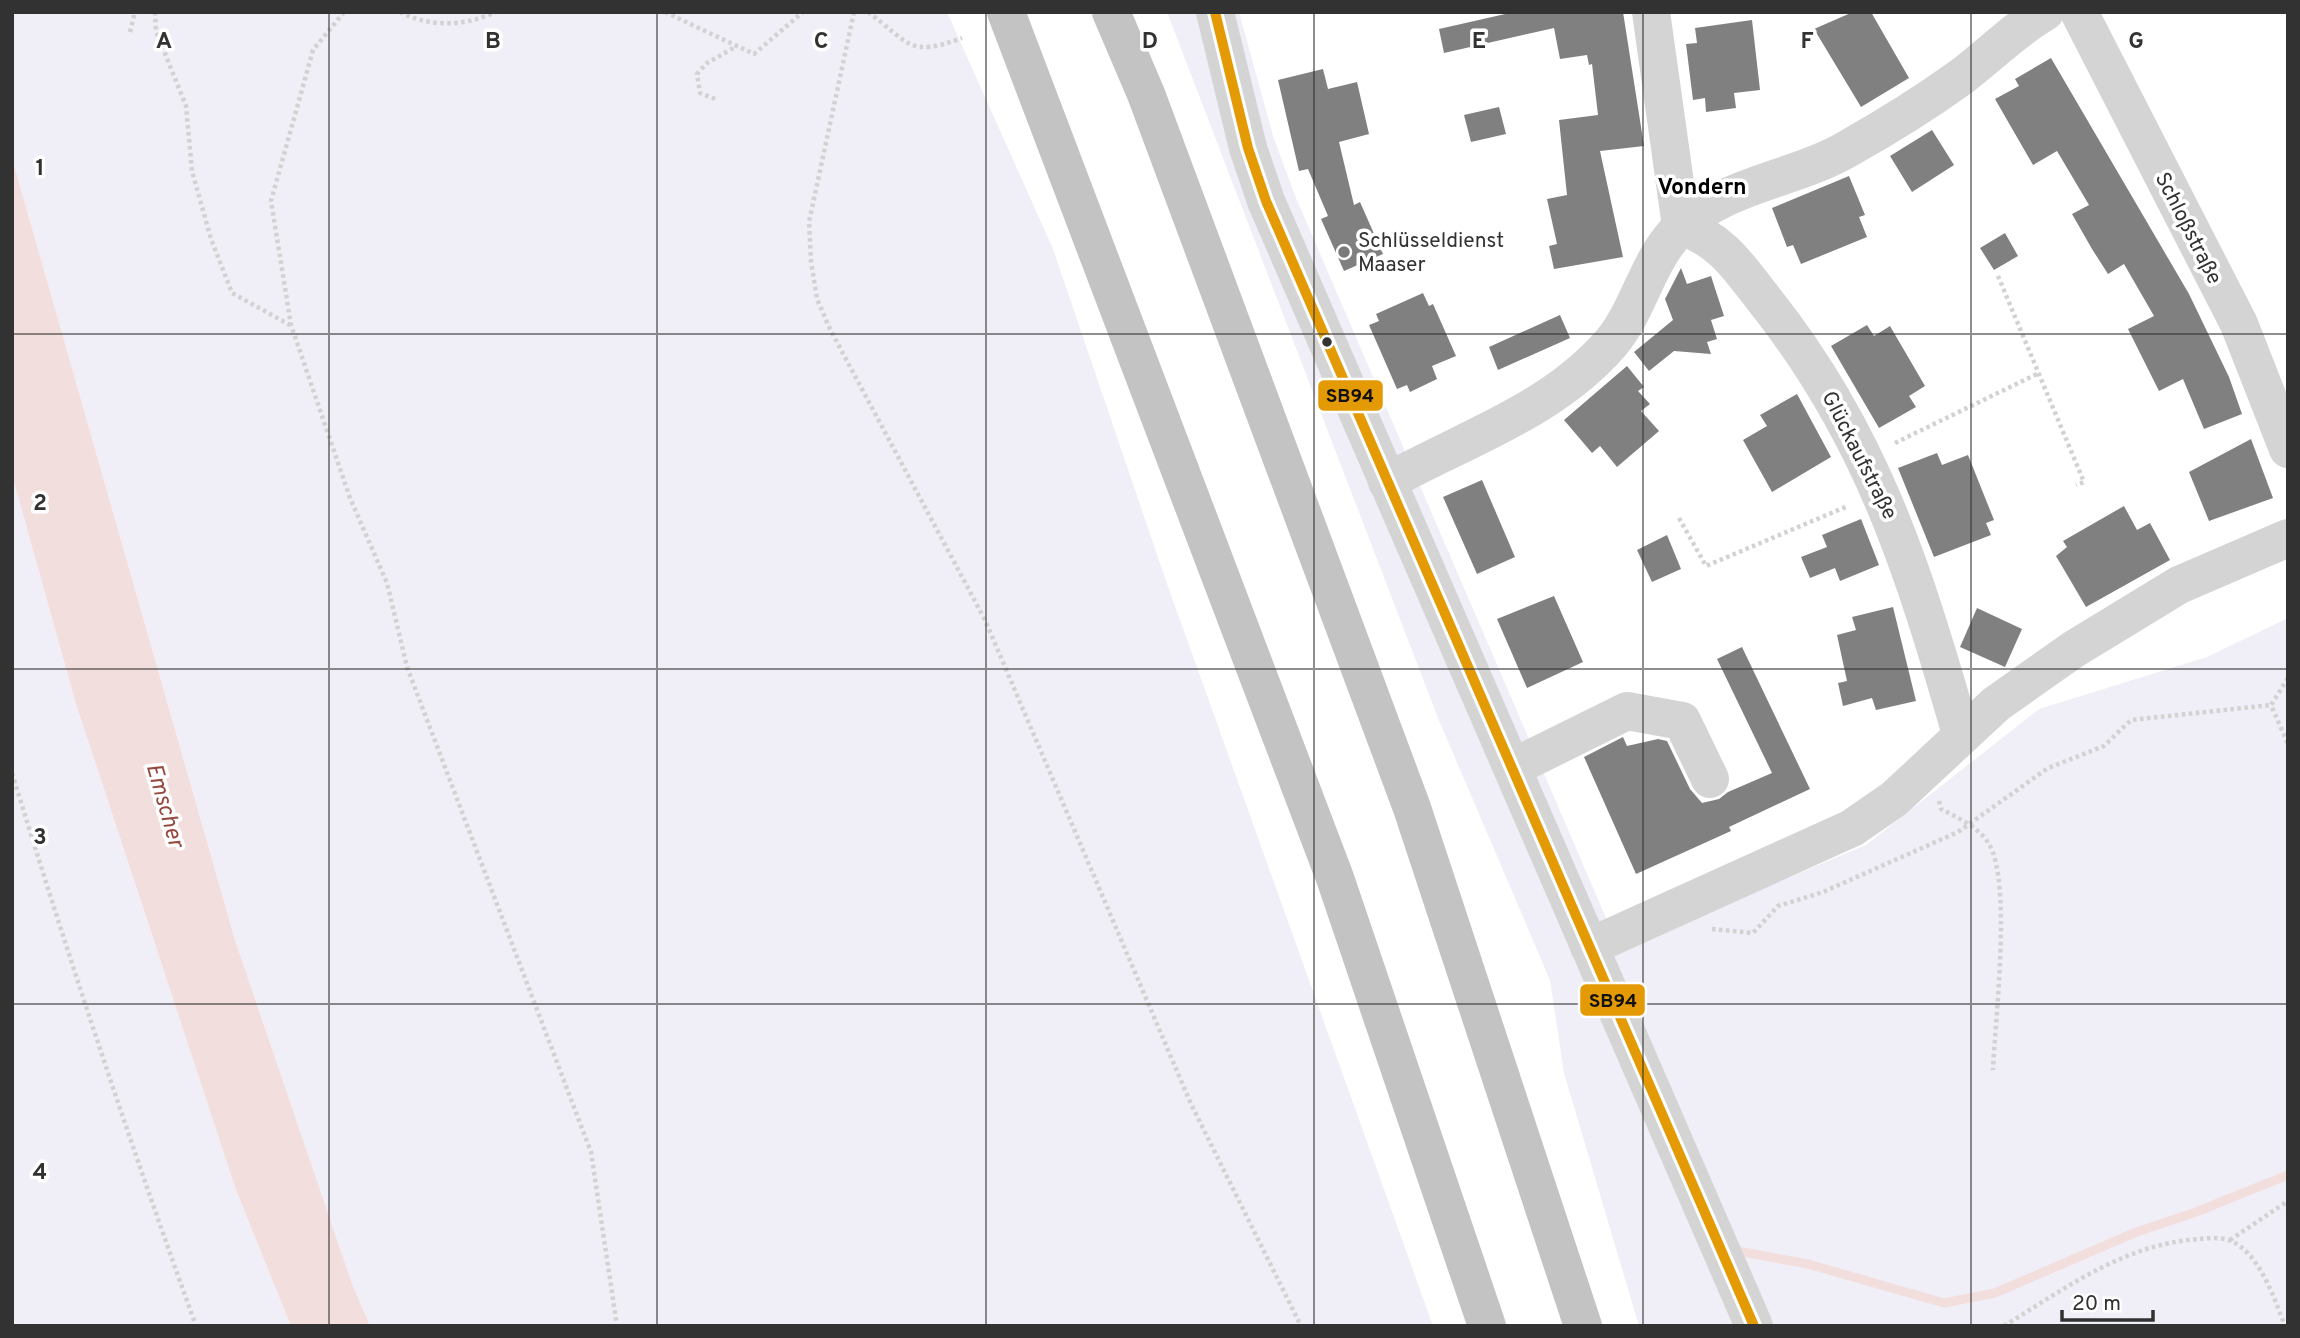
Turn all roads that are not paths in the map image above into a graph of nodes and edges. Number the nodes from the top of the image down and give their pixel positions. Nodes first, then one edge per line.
1 (1006, 12) edge
2 (1111, 12) edge
3 (1215, 12) edge
4 (1651, 12) edge
5 (2045, 12) edge
6 (2079, 12) edge
7 (1681, 226) junction
8 (2288, 449) edge
9 (1387, 482) junction
10 (2288, 538) edge
11 (1961, 734) junction
12 (1512, 768) junction
13 (1710, 779) dead end
14 (1589, 947) junction
15 (1487, 1326) edge
16 (1583, 1326) edge
17 (1754, 1326) edge

1 - 15 highway
2 - 16 highway
3 - 9 street
4 - 7 street
5 - 7 street
6 - 8 street, Schloßstraße
7 - 9 street
7 - 11 street, Glückaufstraße
9 - 12 street
10 - 11 street
11 - 14 street
12 - 13 street
12 - 14 street
14 - 17 street

